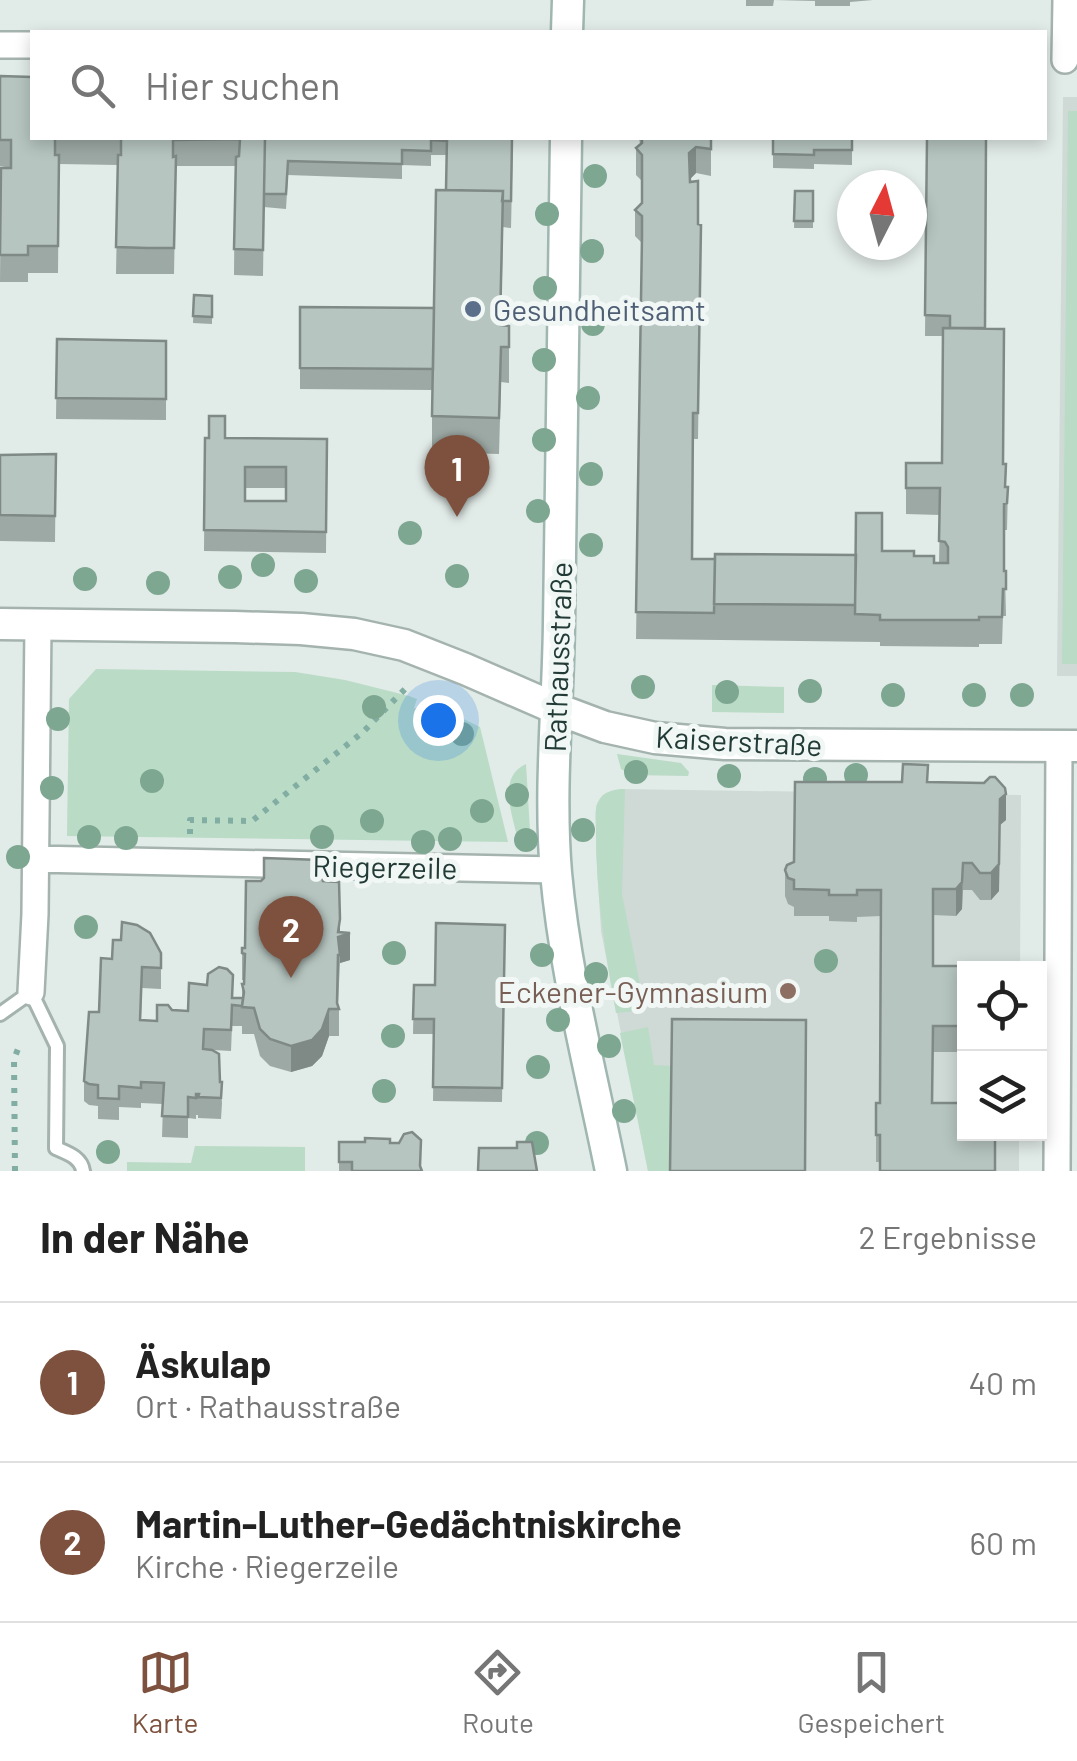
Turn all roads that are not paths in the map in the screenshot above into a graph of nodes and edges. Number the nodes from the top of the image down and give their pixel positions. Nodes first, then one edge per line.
1 (568, 0) edge
2 (1066, 0) edge
3 (567, 30) edge
4 (0, 45) edge
5 (30, 46) edge
6 (1062, 60) edge
7 (566, 140) edge
8 (0, 624) edge
9 (38, 624) junction
10 (557, 710) junction
11 (1068, 746) edge
12 (35, 859) junction
13 (556, 870) junction
14 (31, 992) junction
15 (0, 1014) edge
16 (1064, 1155) edge
17 (83, 1171) edge
18 (611, 1171) edge

1 - 3 street
2 - 6 street
4 - 5 street
7 - 10 street, Rathausstraße
8 - 9 street, Kaiserstraße
9 - 10 street, Kaiserstraße
9 - 12 street
10 - 11 street, Kaiserstraße
10 - 13 street, Rathausstraße
11 - 16 street
12 - 13 street, Riegerzeile
12 - 14 street
13 - 18 street, Rathausstraße
14 - 15 lane
14 - 17 lane

